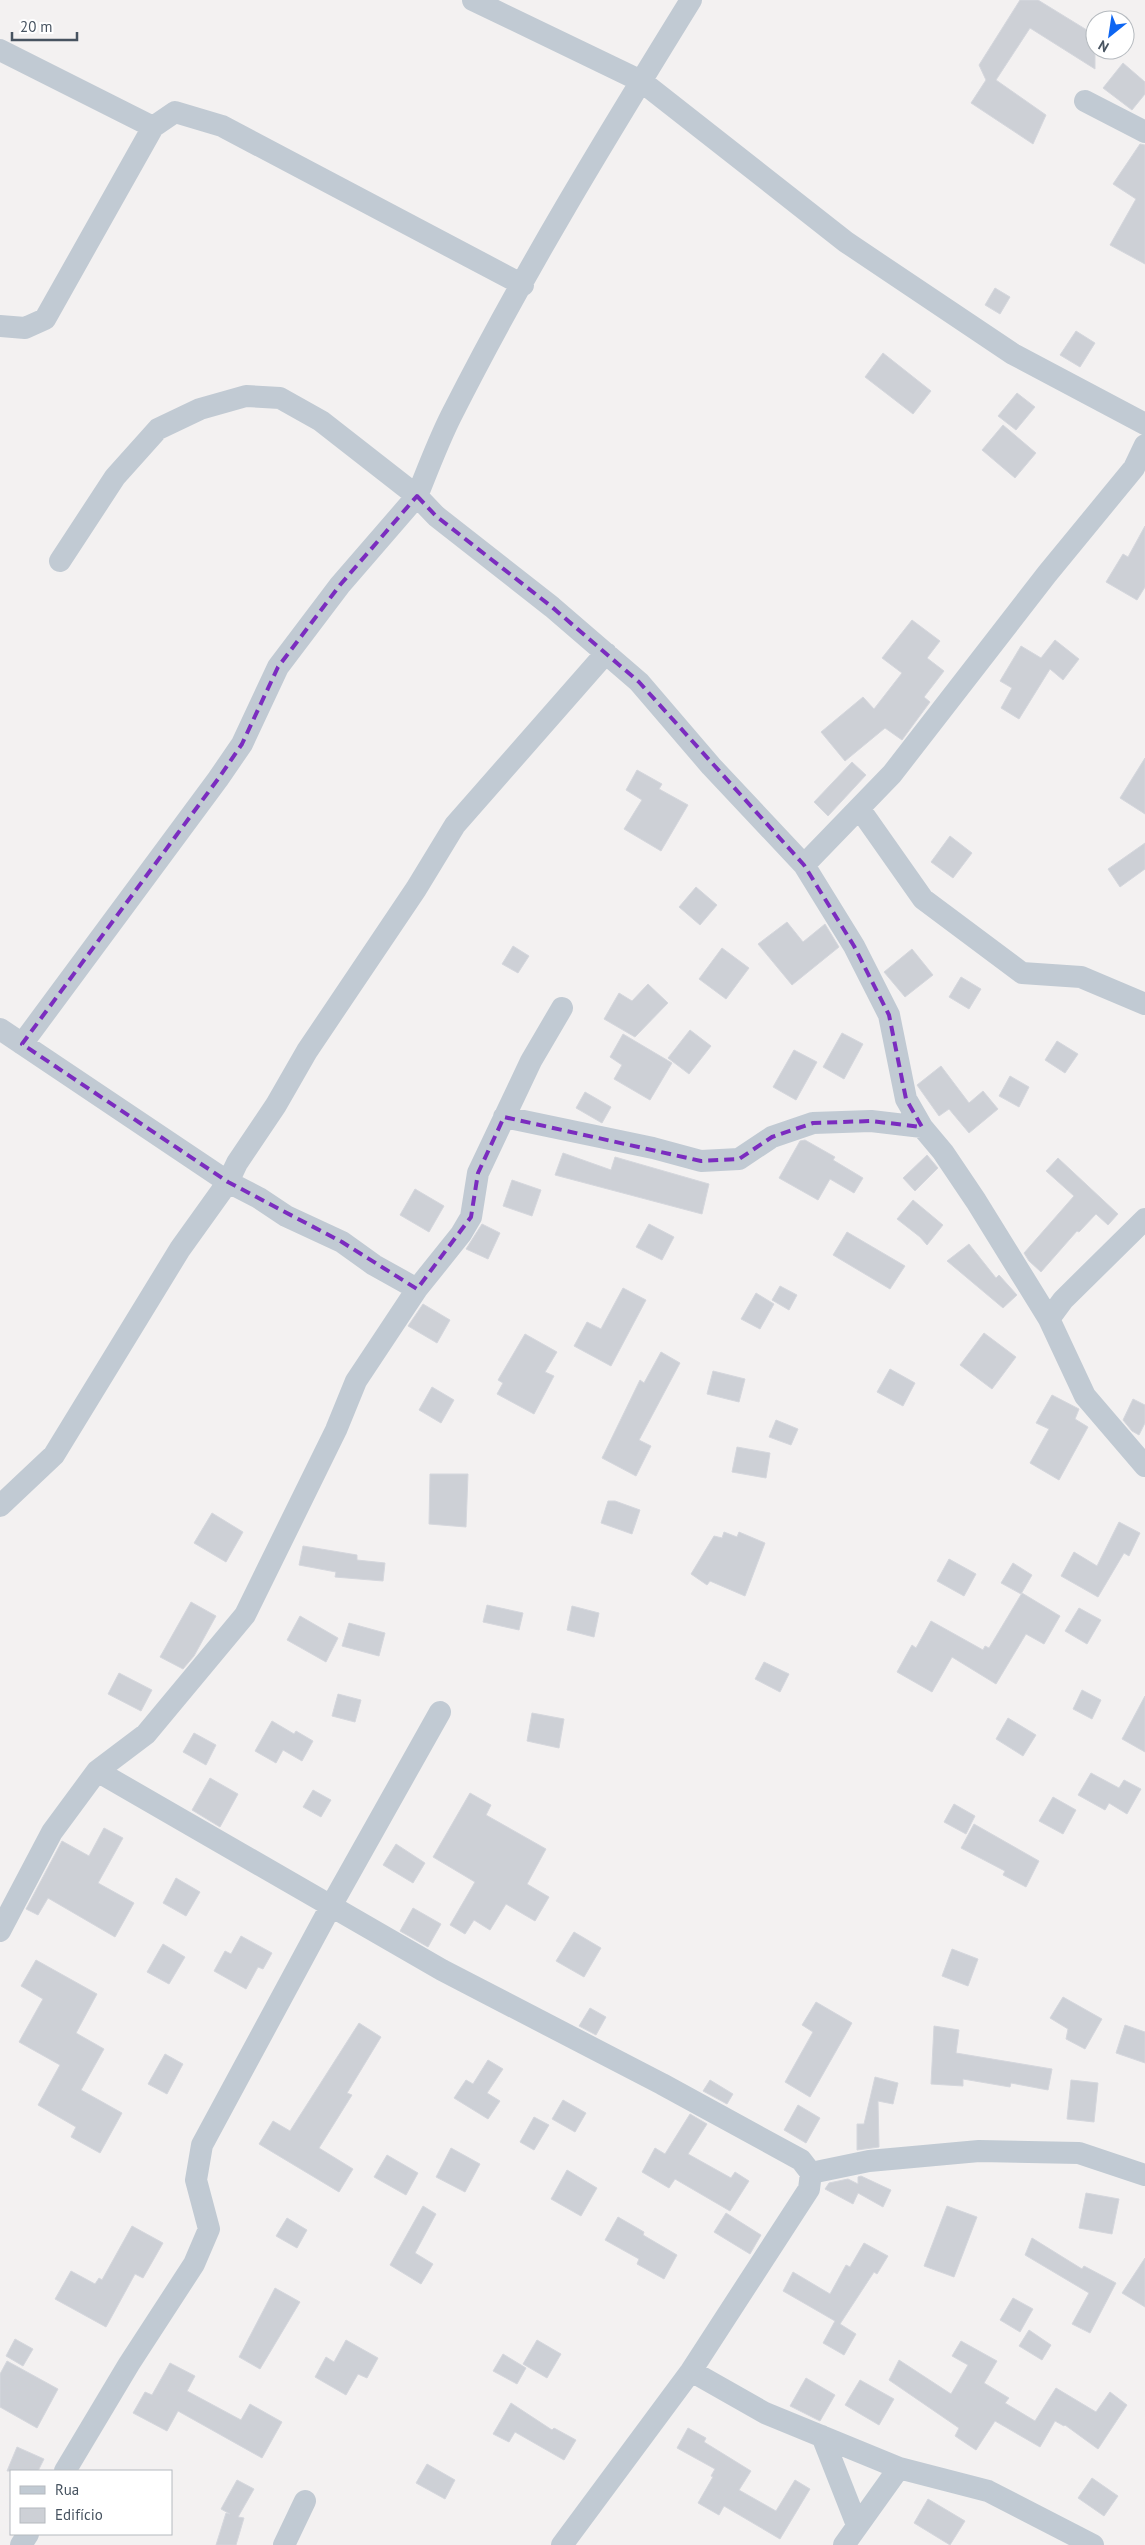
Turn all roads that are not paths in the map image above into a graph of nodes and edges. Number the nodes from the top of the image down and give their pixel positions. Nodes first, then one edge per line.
1 (473, 0) edge
2 (691, 0) edge
3 (0, 50) edge
4 (641, 80) junction
5 (1085, 101) dead end
6 (153, 127) junction
7 (1145, 132) edge
8 (523, 285) junction
9 (0, 326) edge
10 (1145, 424) edge
11 (1145, 445) edge
12 (417, 496) junction
13 (60, 561) dead end
14 (606, 653) junction
15 (859, 808) junction
16 (804, 865) junction
17 (1145, 1004) edge
18 (562, 1008) dead end
19 (0, 1029) edge
20 (22, 1044) junction
21 (504, 1117) junction
22 (922, 1127) junction
23 (228, 1182) junction
24 (1145, 1219) edge
25 (417, 1289) junction
26 (1049, 1319) junction
27 (1145, 1466) edge
28 (0, 1506) edge
29 (440, 1712) dead end
30 (98, 1771) junction
31 (331, 1906) junction
32 (0, 1931) edge
33 (811, 2173) junction
34 (1145, 2175) edge
35 (691, 2371) junction
36 (822, 2436) junction
37 (898, 2468) junction
38 (66, 2470) edge
39 (305, 2501) dead end
40 (858, 2525) junction
41 (284, 2545) edge
42 (562, 2545) edge
43 (844, 2545) edge
44 (1093, 2545) edge

1 - 4 street
2 - 4 street
3 - 6 street
4 - 8 street
4 - 10 street
5 - 7 street
6 - 8 street
6 - 9 street
8 - 12 street
11 - 15 street
12 - 13 street
12 - 14 street
12 - 20 street
14 - 16 street
14 - 23 street
15 - 16 street
15 - 17 street
16 - 22 street
18 - 21 street
19 - 20 street
20 - 23 street
21 - 22 street
21 - 25 street
22 - 26 street
23 - 25 street
23 - 28 street
24 - 26 street
25 - 30 street
26 - 27 street
29 - 31 street
30 - 31 street
30 - 32 street
31 - 33 street
31 - 38 street
33 - 34 street
33 - 35 street
35 - 36 street
35 - 42 street
36 - 37 street
36 - 40 street
37 - 40 street
37 - 44 street
39 - 41 street
40 - 43 street

